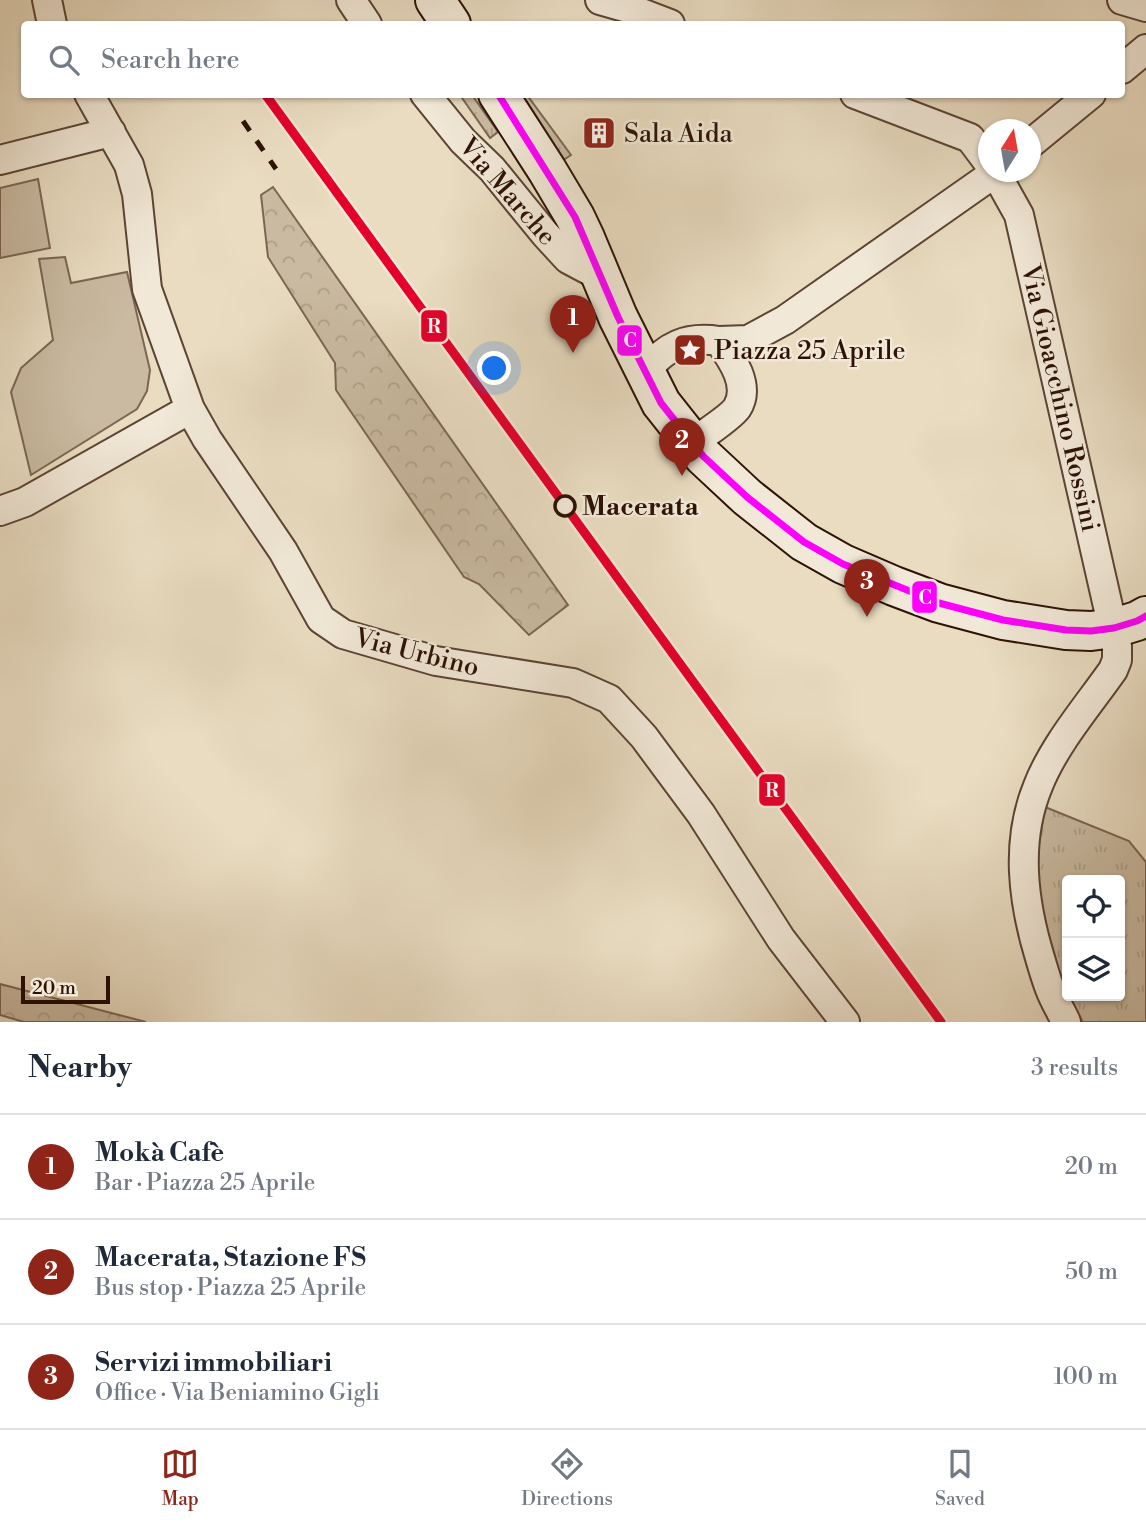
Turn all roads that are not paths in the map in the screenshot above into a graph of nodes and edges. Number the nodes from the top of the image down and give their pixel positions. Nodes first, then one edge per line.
1 (47, 0) edge
2 (351, 0) edge
3 (435, 0) edge
4 (600, 0) edge
5 (1122, 0) edge
6 (1146, 7) edge
7 (51, 21) edge
8 (365, 21) edge
9 (449, 21) edge
10 (662, 21) edge
11 (1146, 49) edge
12 (1125, 66) edge
13 (91, 98) edge
14 (428, 98) edge
15 (501, 98) edge
16 (865, 98) edge
17 (1086, 98) edge
18 (111, 132) junction
19 (1041, 136) edge
20 (978, 148) edge
21 (0, 160) edge
22 (982, 182) edge
23 (1001, 182) edge
24 (600, 276) junction
25 (719, 341) junction
26 (646, 370) junction
27 (190, 409) junction
28 (692, 443) junction
29 (0, 511) edge
30 (1130, 622) edge
31 (845, 1022) edge
32 (1066, 1022) edge

1 - 7 street
2 - 8 street
3 - 9 main road
4 - 10 street
5 - 6 street
11 - 12 street
13 - 18 street
14 - 24 street, Via Marche
15 - 24 main road
16 - 20 street
17 - 19 street
18 - 21 street
18 - 27 street, Via Urbino
22 - 25 street
23 - 30 street, Via Gioacchino Rossini
24 - 26 main road
25 - 26 street
25 - 28 street
26 - 28 main road
27 - 29 street
27 - 31 street, Via Urbino
28 - 30 main road
30 - 32 street, Via Gioacchino Rossini

